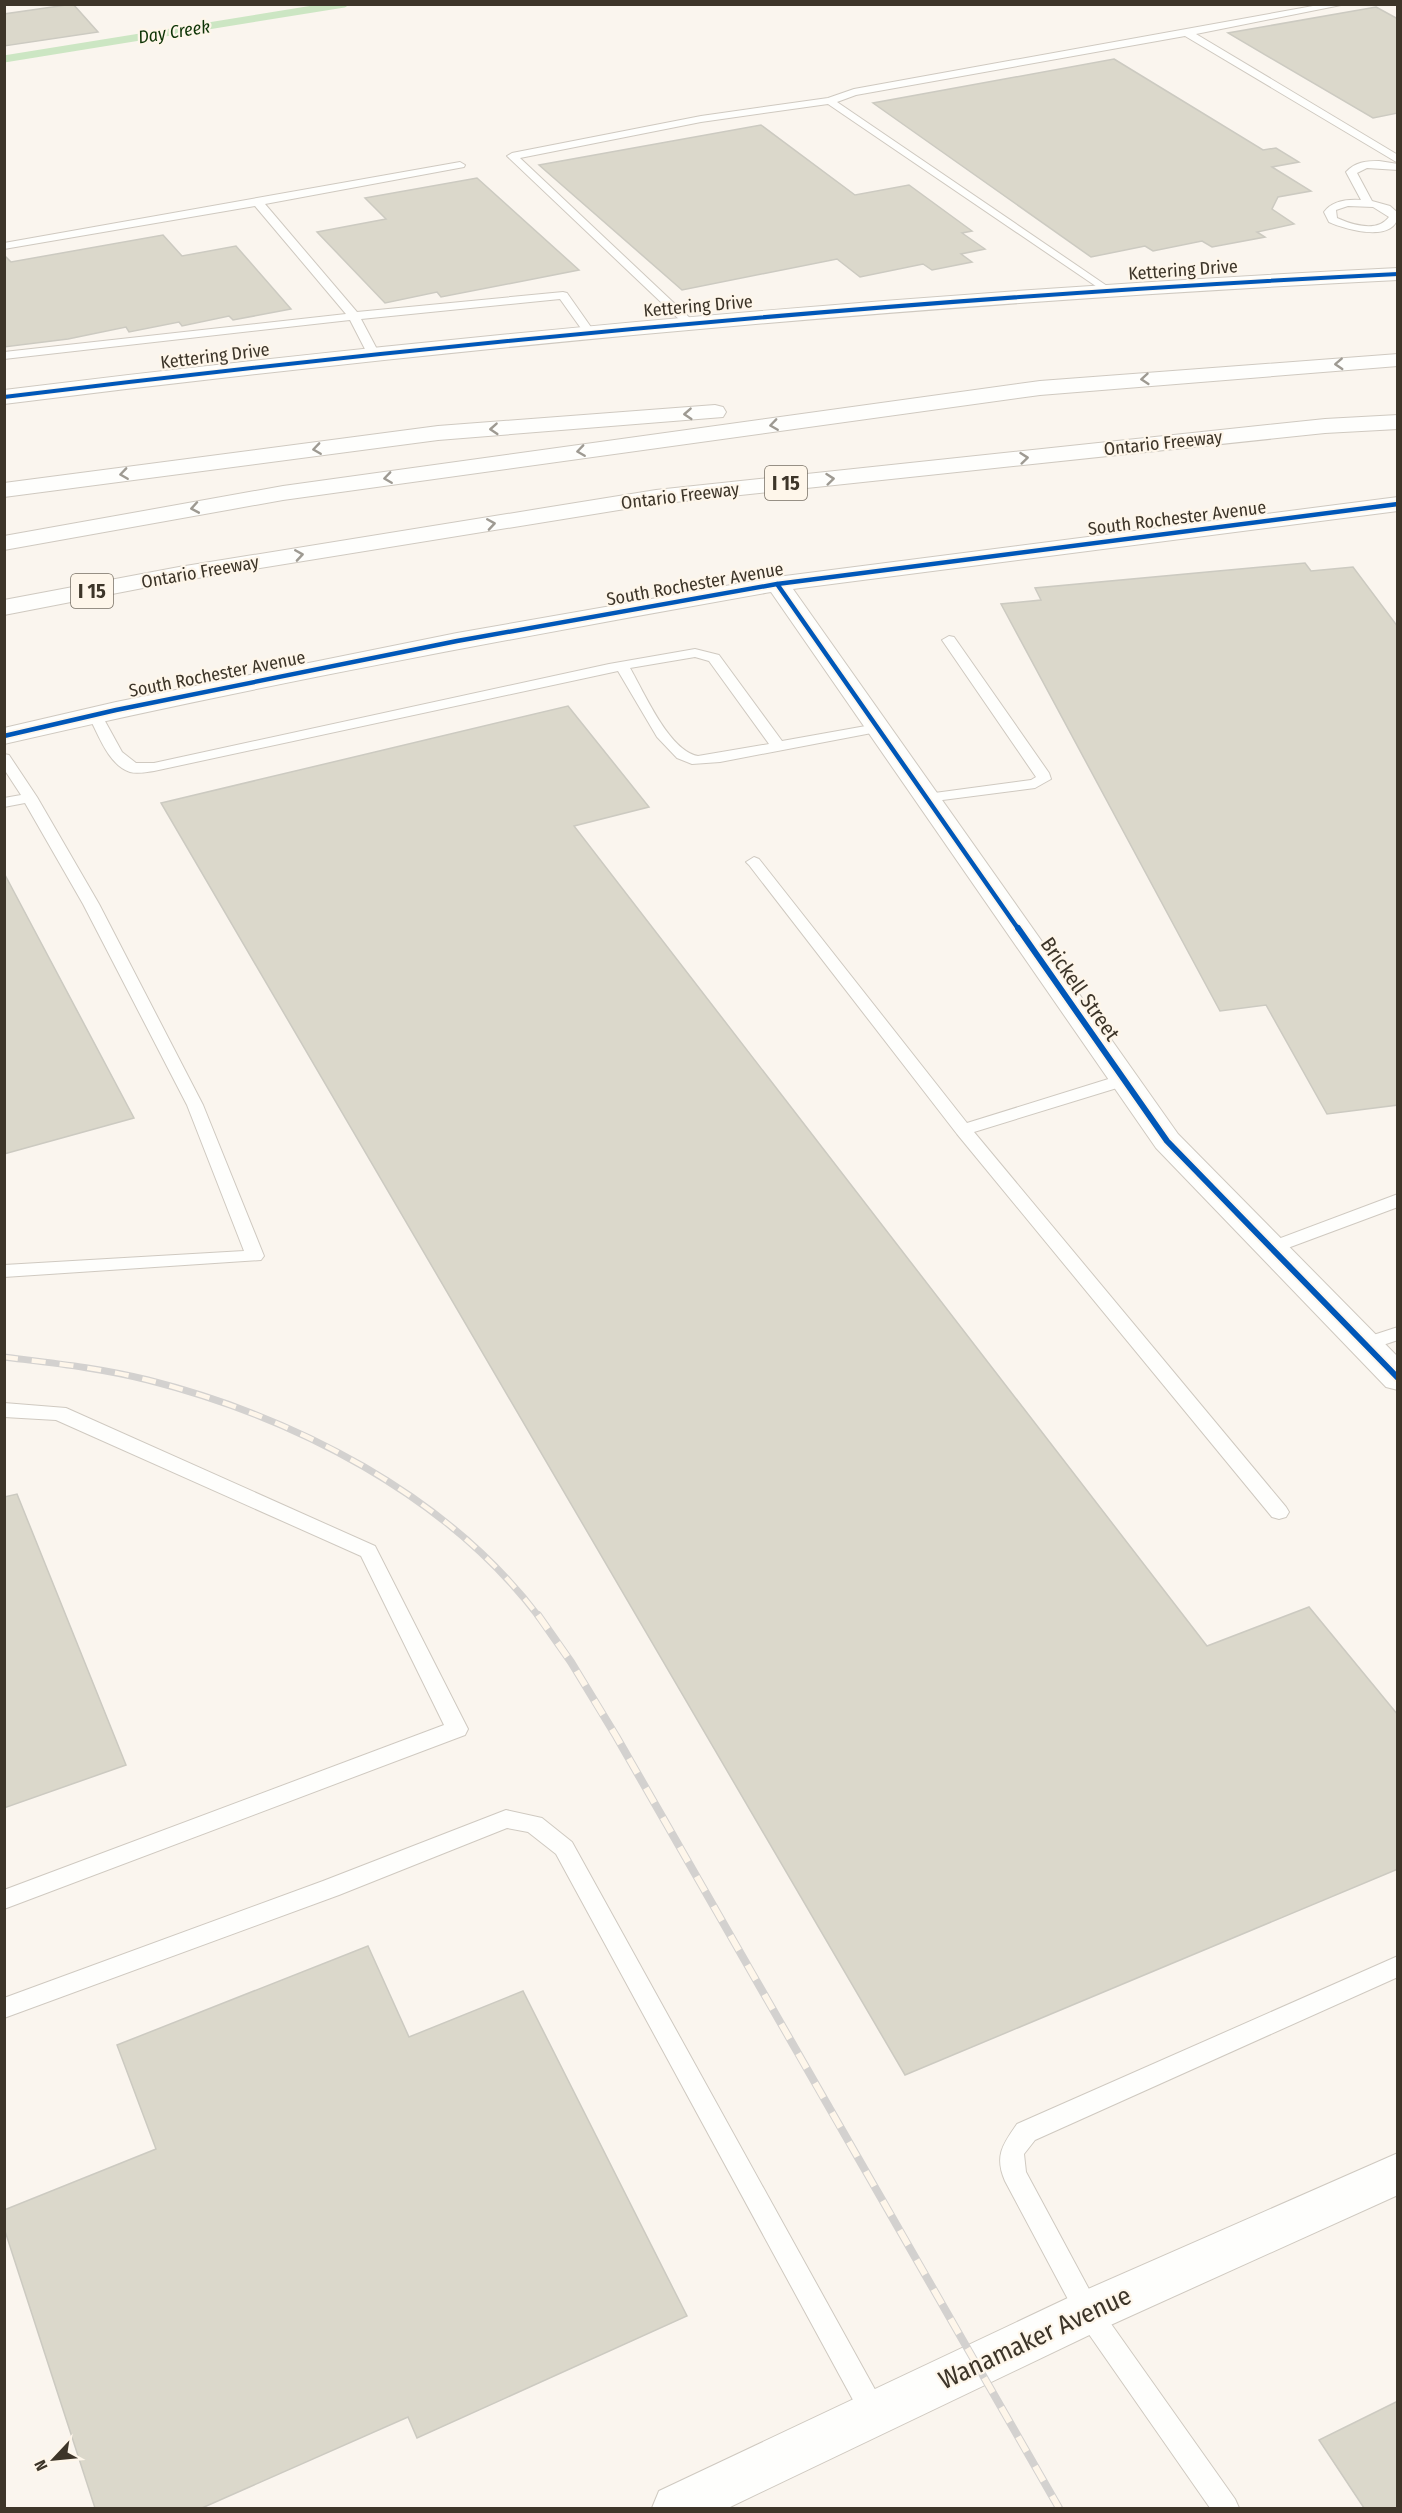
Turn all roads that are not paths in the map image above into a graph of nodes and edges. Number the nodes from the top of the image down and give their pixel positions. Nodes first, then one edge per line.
1 (1342, 4) edge
2 (1187, 33) junction
3 (830, 101) junction
4 (1398, 160) edge
5 (460, 165) dead end
6 (1398, 166) edge
7 (258, 202) junction
8 (1368, 203) junction
9 (4, 246) edge
10 (1398, 274) edge
11 (1106, 290) junction
12 (354, 316) junction
13 (688, 322) junction
14 (589, 332) junction
15 (373, 353) junction
16 (4, 356) edge
17 (1398, 360) edge
18 (1040, 388) junction
19 (4, 397) edge
20 (1398, 422) edge
21 (4, 490) edge
22 (1398, 504) edge
23 (4, 543) edge
24 (777, 584) junction
25 (4, 608) edge
26 (949, 640) dead end
27 (622, 666) junction
28 (95, 715) junction
29 (878, 728) junction
30 (4, 736) edge
31 (778, 747) junction
32 (4, 758) edge
33 (30, 797) junction
34 (927, 798) junction
35 (4, 803) edge
36 (754, 862) dead end
37 (1124, 1080) junction
38 (963, 1130) junction
39 (1398, 1200) edge
40 (1271, 1248) junction
41 (4, 1271) edge
42 (1398, 1333) edge
43 (1365, 1345) junction
44 (1398, 1378) edge
45 (4, 1410) edge
46 (1279, 1512) dead end
47 (4, 1900) edge
48 (1398, 1966) edge
49 (4, 2008) edge
50 (1398, 2173) edge
51 (1088, 2312) junction
52 (874, 2413) junction
53 (676, 2508) edge
54 (1226, 2508) edge

1 - 2 lane
2 - 3 lane
2 - 4 lane
3 - 11 lane
3 - 13 lane
5 - 7 lane
6 - 8 lane
7 - 9 lane
7 - 12 lane
8 - 8 lane
10 - 11 main road, Kettering Drive
11 - 13 main road, Kettering Drive
12 - 14 lane
12 - 15 lane
12 - 16 lane
13 - 14 main road, Kettering Drive
14 - 15 main road, Kettering Drive
15 - 19 main road, Kettering Drive
17 -> 18 main road
18 -> 21 main road
18 -> 23 main road
25 -> 20 main road, Ontario Freeway / I 15
22 - 24 main road, South Rochester Avenue
24 - 28 main road, South Rochester Avenue
24 - 29 main road, Brickell Street
26 - 34 lane
27 - 28 lane
27 - 31 lane
27 - 31 lane
28 - 30 main road, South Rochester Avenue
29 - 31 lane
29 - 34 main road, Brickell Street
32 - 33 lane
33 - 35 lane
33 - 41 lane
34 - 37 main road, Brickell Street
36 - 38 lane
37 - 38 lane
37 - 40 main road, Brickell Street
38 - 46 lane
39 - 40 lane
40 - 43 main road, Brickell Street
42 - 43 lane
43 - 44 main road, Brickell Street
45 - 47 lane
48 - 51 lane
49 - 52 lane
50 - 51 main road, Wanamaker Avenue
51 - 52 main road, Wanamaker Avenue
51 - 54 lane
52 - 53 main road, Wanamaker Avenue

